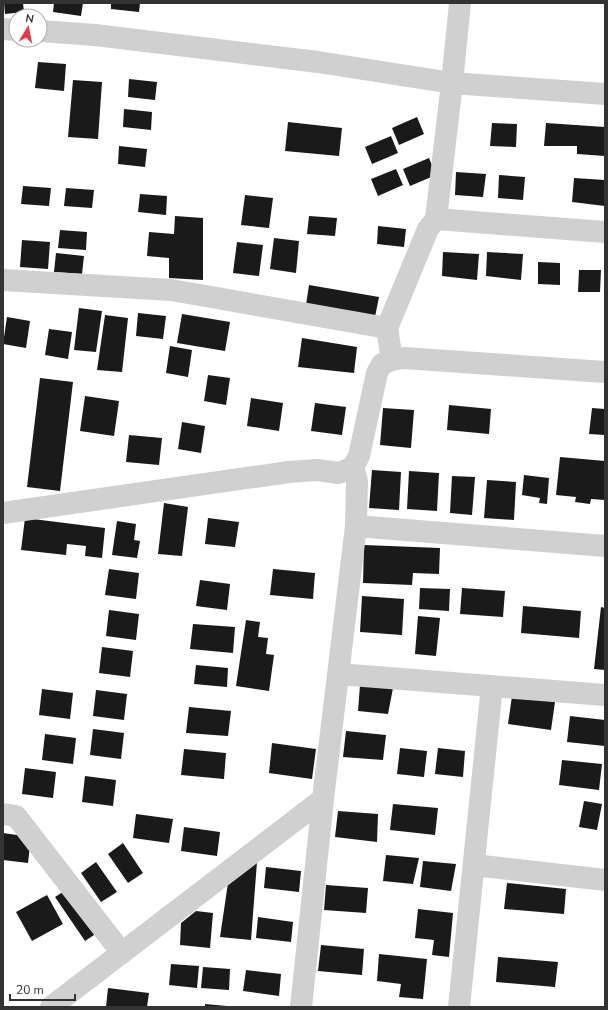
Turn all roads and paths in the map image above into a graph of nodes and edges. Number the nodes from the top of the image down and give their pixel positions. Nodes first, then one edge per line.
1 (460, 3) edge
2 (48, 32) edge
3 (452, 83) junction
4 (605, 94) edge
5 (436, 219) junction
6 (605, 232) edge
7 (3, 280) edge
8 (387, 328) junction
9 (392, 360) junction
10 (605, 372) edge
11 (353, 467) junction
12 (3, 513) edge
13 (356, 526) junction
14 (605, 546) edge
15 (338, 674) junction
16 (492, 686) junction
17 (605, 696) edge
18 (323, 799) junction
19 (3, 814) edge
20 (474, 864) junction
21 (605, 880) edge
22 (122, 953) junction
23 (51, 1007) edge
24 (300, 1007) edge
25 (459, 1007) edge

1 - 3 street
2 - 3 street
3 - 4 street
3 - 5 street
5 - 6 street
5 - 8 street
7 - 8 street
8 - 9 street
9 - 10 street
9 - 11 street
11 - 12 street
11 - 13 street
13 - 14 street
13 - 15 street
15 - 16 street
15 - 18 street
16 - 17 street
16 - 20 street
18 - 22 street
18 - 24 street
19 - 22 street
20 - 21 street
20 - 25 street
22 - 23 street

